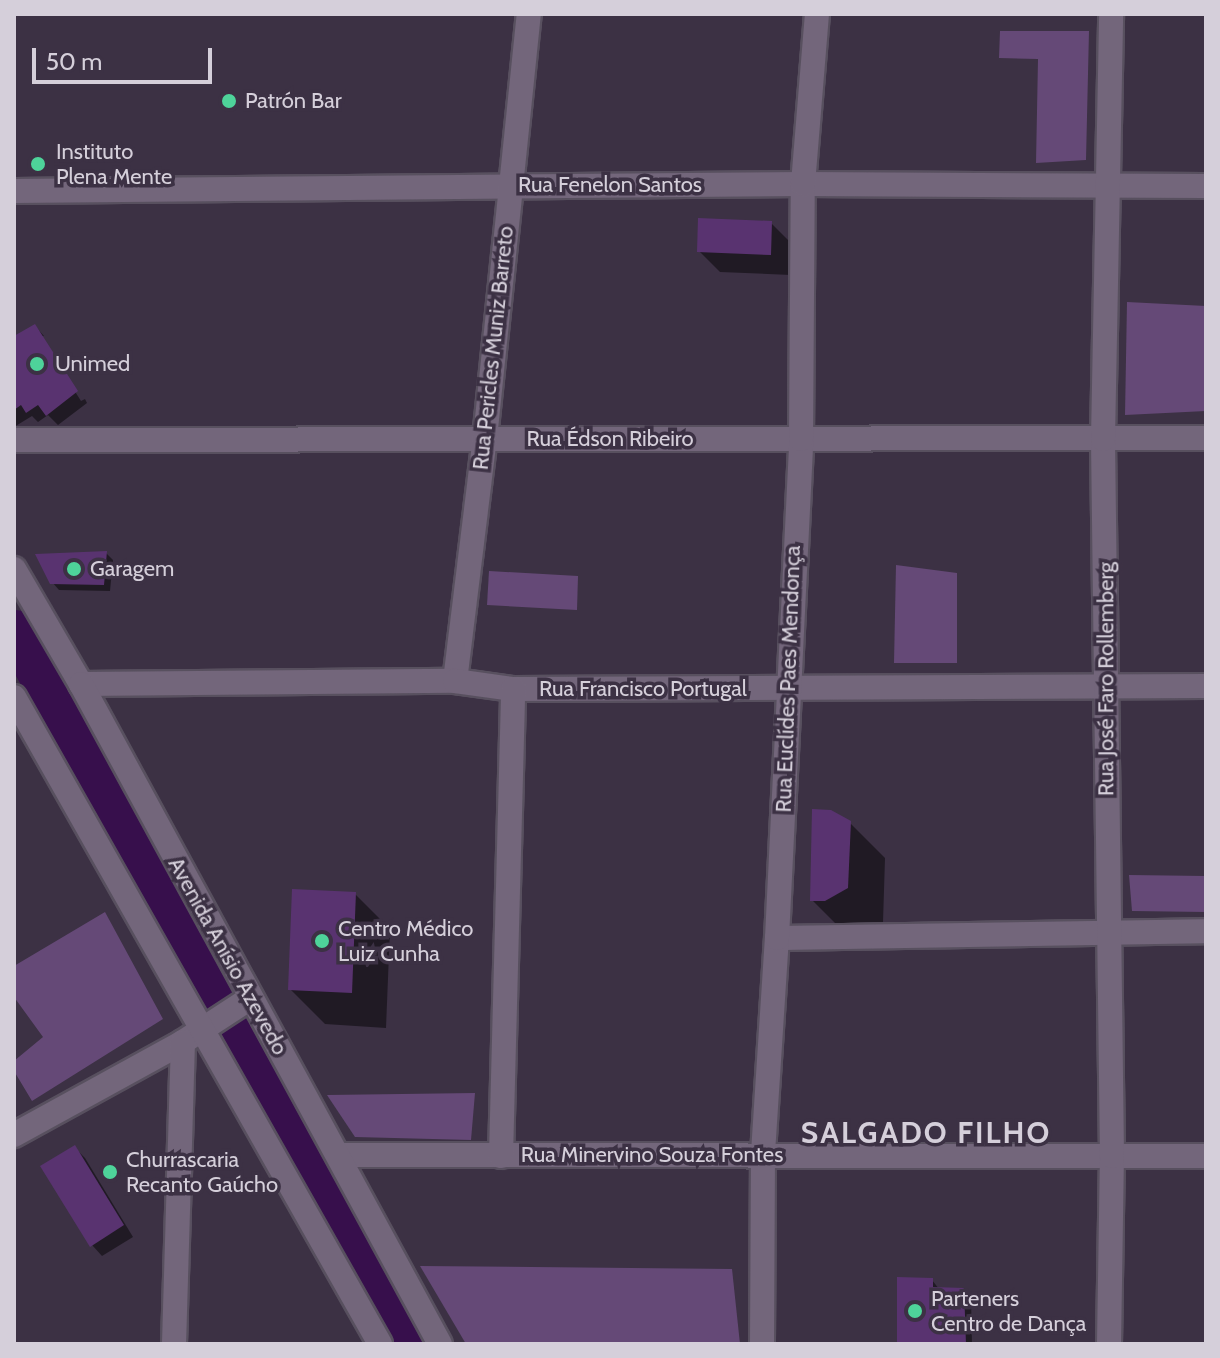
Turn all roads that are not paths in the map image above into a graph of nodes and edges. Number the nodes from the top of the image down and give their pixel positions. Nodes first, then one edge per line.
1 (529, 14) edge
2 (817, 14) edge
3 (1111, 14) edge
4 (803, 184) junction
5 (1107, 185) junction
6 (510, 186) junction
7 (1206, 186) edge
8 (14, 191) edge
9 (485, 438) junction
10 (1206, 438) edge
11 (801, 439) junction
12 (1103, 439) junction
13 (14, 440) edge
14 (14, 569) edge
15 (21, 600) edge
16 (455, 681) junction
17 (81, 684) junction
18 (1206, 686) edge
19 (1107, 687) junction
20 (513, 689) junction
21 (788, 689) junction
22 (14, 697) edge
23 (1206, 931) edge
24 (1106, 933) junction
25 (777, 938) junction
26 (217, 1019) junction
27 (14, 1135) edge
28 (763, 1153) junction
29 (338, 1155) junction
30 (501, 1156) junction
31 (1112, 1156) junction
32 (1206, 1156) edge
33 (174, 1344) edge
34 (380, 1344) edge
35 (440, 1344) edge
36 (762, 1344) edge
37 (1109, 1344) edge

1 - 6 street, Rua Pericles Muniz Barreto
2 - 4 street, Rua Euclídes Paes Mendonça
3 - 5 street, Rua José Faro Rollemberg
4 - 5 street, Rua Fenelon Santos
4 - 6 street, Rua Fenelon Santos
4 - 11 street, Rua Euclídes Paes Mendonça
5 - 7 street, Rua Fenelon Santos
5 - 12 street, Rua José Faro Rollemberg
6 - 8 street, Rua Fenelon Santos
6 - 9 street, Rua Pericles Muniz Barreto
9 - 11 street, Rua Édson Ribeiro
9 - 13 street, Rua Édson Ribeiro
9 - 16 street, Rua Pericles Muniz Barreto
10 - 12 street, Rua Édson Ribeiro
11 - 12 street, Rua Édson Ribeiro
11 - 21 street, Rua Euclídes Paes Mendonça
12 - 19 street, Rua José Faro Rollemberg
14 - 15 street, Avenida Anísio Azevedo
15 - 17 street, Avenida Anísio Azevedo
16 - 17 street, Rua Francisco Portugal
16 - 20 street, Rua Francisco Portugal
17 - 26 street, Avenida Anísio Azevedo
18 - 19 street, Rua Francisco Portugal
19 - 21 street, Rua Francisco Portugal
19 - 24 street, Rua José Faro Rollemberg
20 - 21 street, Rua Francisco Portugal
20 - 30 street
21 - 25 street, Rua Euclídes Paes Mendonça
22 - 26 street, Avenida Anísio Azevedo
23 - 24 street
24 - 25 street
24 - 31 street, Rua José Faro Rollemberg
25 - 28 street, Rua Euclídes Paes Mendonça
26 - 27 street
26 - 29 street, Avenida Anísio Azevedo
26 - 33 street
26 - 34 street, Avenida Anísio Azevedo
28 - 30 street, Rua Minervino Souza Fontes
28 - 31 street, Rua Minervino Souza Fontes
28 - 36 street, Rua Euclídes Paes Mendonça
29 - 30 street, Rua Minervino Souza Fontes
29 - 35 street, Avenida Anísio Azevedo
31 - 32 street, Rua Minervino Souza Fontes
31 - 37 street, Rua José Faro Rollemberg

